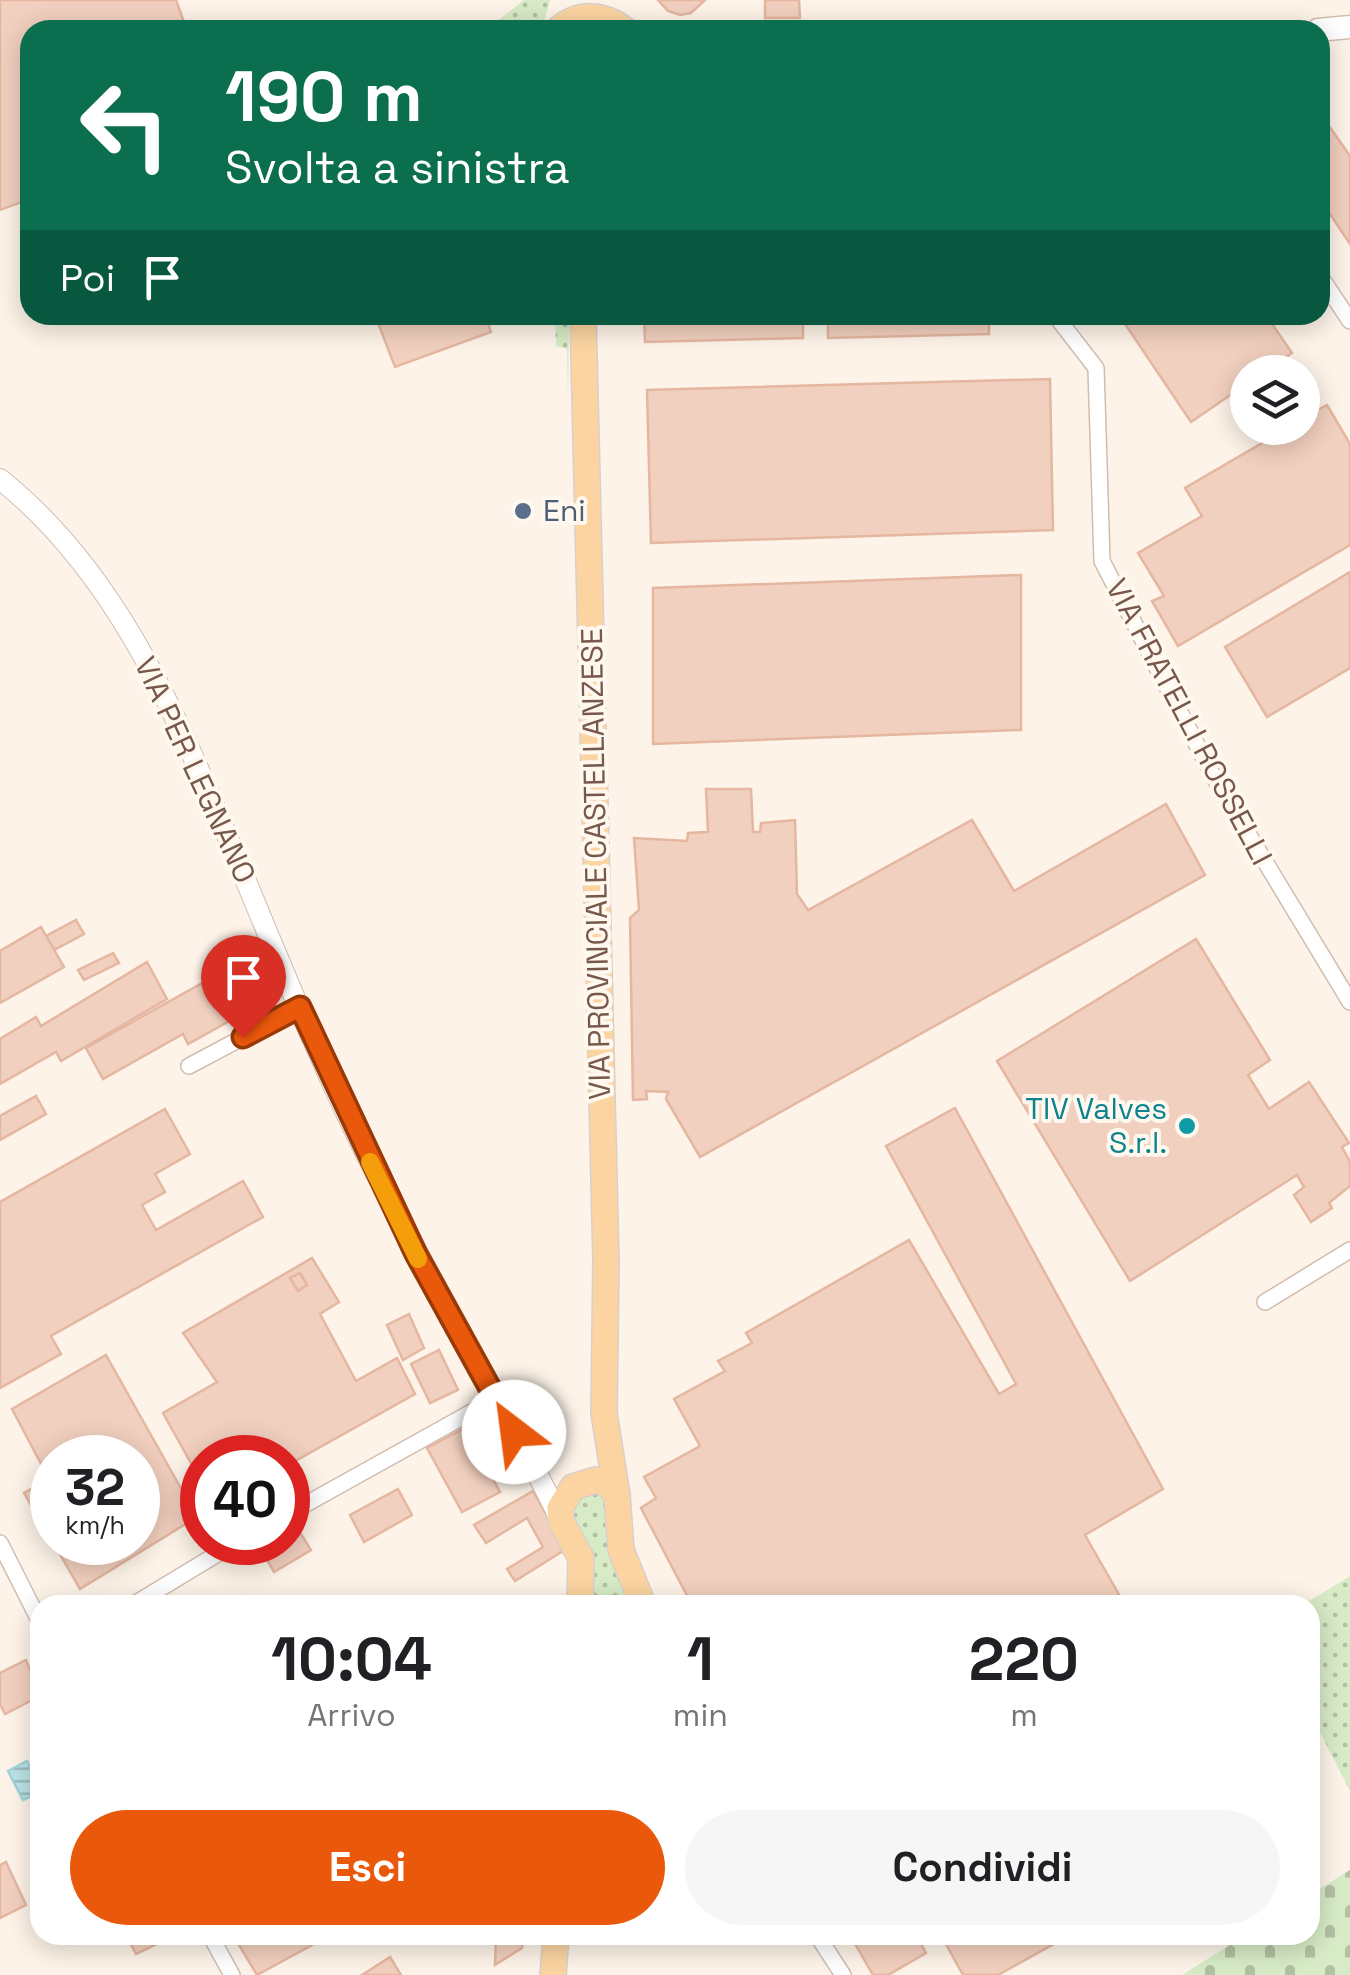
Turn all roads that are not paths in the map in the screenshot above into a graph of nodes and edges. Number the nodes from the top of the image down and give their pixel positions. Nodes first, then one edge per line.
1 (574, 20) edge
2 (603, 20) edge
3 (1330, 291) edge
4 (1350, 320) edge
5 (583, 325) edge
6 (1064, 325) edge
7 (0, 479) edge
8 (1350, 1002) edge
9 (300, 1007) junction
10 (189, 1066) dead end
11 (1350, 1250) edge
12 (1266, 1302) dead end
13 (495, 1399) junction
14 (604, 1412) junction
15 (534, 1465) junction
16 (578, 1484) junction
17 (617, 1495) junction
18 (310, 1502) edge
19 (561, 1521) junction
20 (0, 1543) edge
21 (199, 1565) edge
22 (150, 1595) edge
23 (580, 1595) edge
24 (638, 1595) edge
25 (30, 1602) edge
26 (216, 1945) edge
27 (555, 1945) edge
28 (824, 1945) edge
29 (232, 1975) edge
30 (552, 1975) edge
31 (843, 1975) edge

1 - 2 main road
3 - 4 street
5 - 14 main road, VIA PROVINCIALE CASTELLANZESE
6 - 8 street, VIA FRATELLI ROSSELLI
7 - 9 street, VIA PER LEGNANO
9 - 10 street
9 - 13 street, VIA PER LEGNANO
11 - 12 street
13 - 15 street, VIA PER LEGNANO
13 - 18 street
14 - 16 main road, VIA PROVINCIALE CASTELLANZESE
14 - 17 main road, VIA PROVINCIALE CASTELLANZESE
15 - 16 street, VIA PER LEGNANO
15 - 19 street, VIA PER LEGNANO
16 - 17 main road
16 - 19 main road, VIA PROVINCIALE CASTELLANZESE
17 - 24 main road, VIA PROVINCIALE CASTELLANZESE
19 - 23 main road
20 - 25 street
21 - 22 street
26 - 29 street
27 - 30 main road
28 - 31 street

